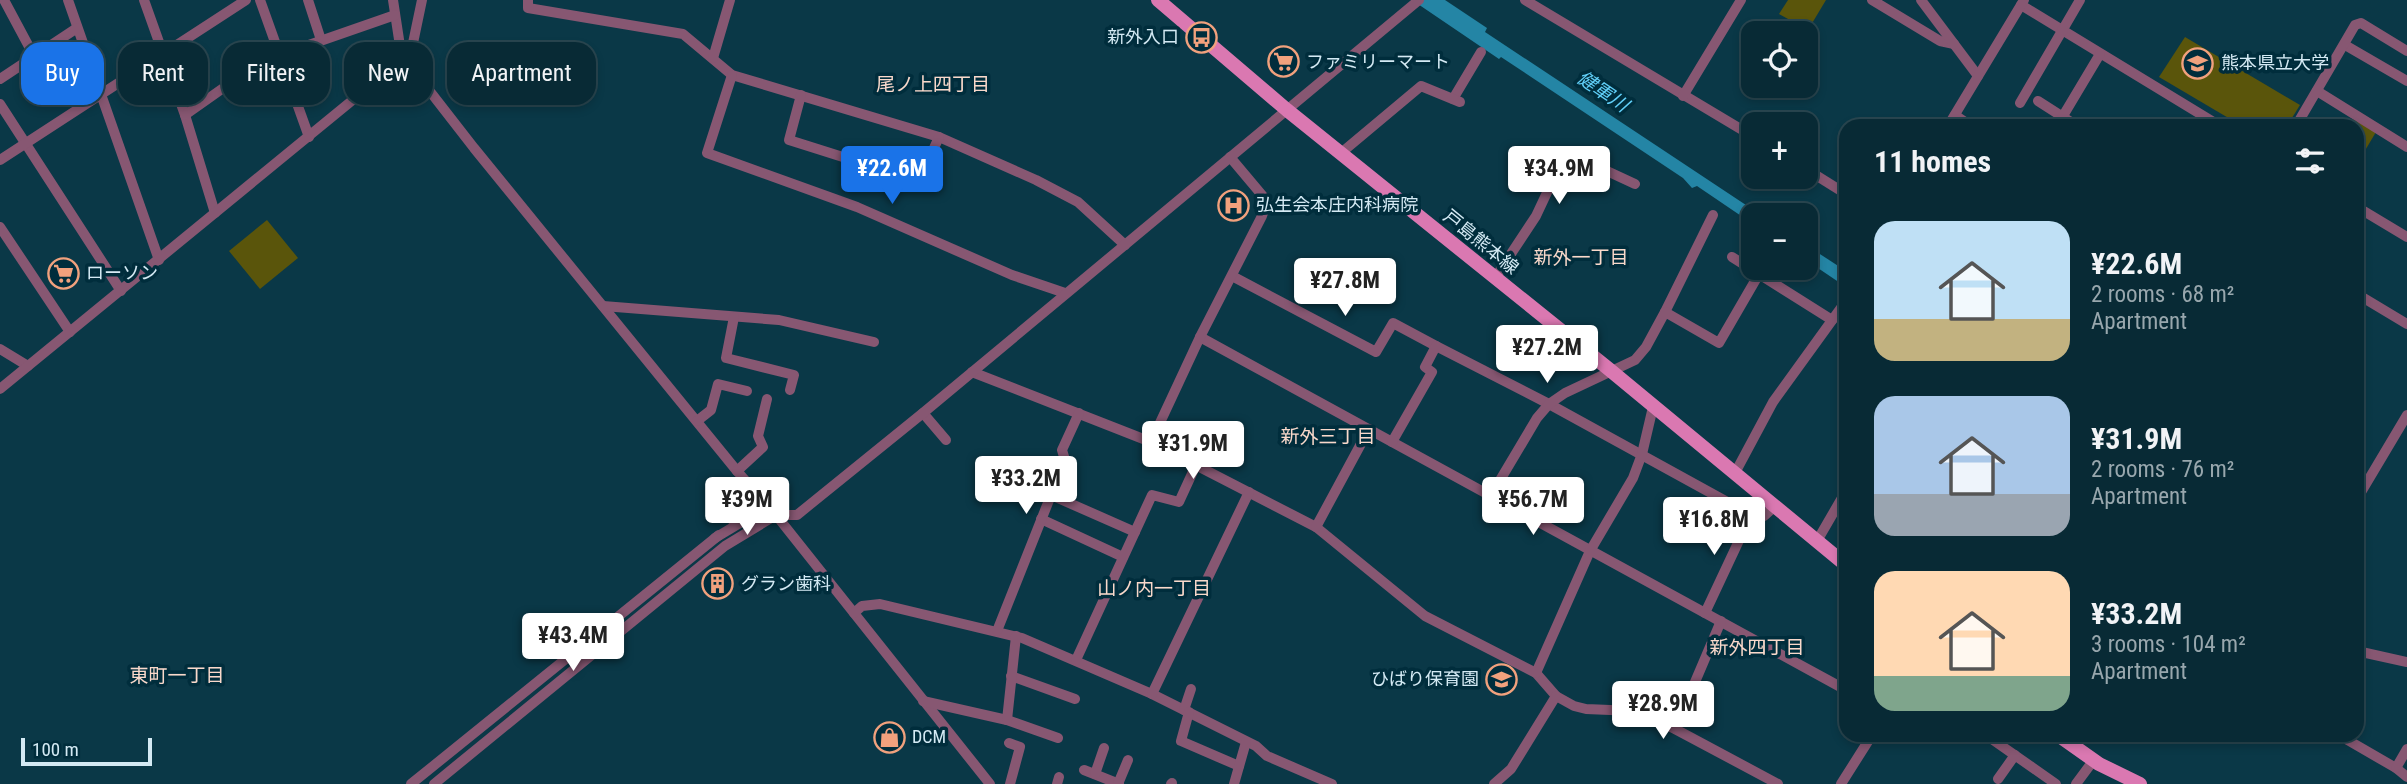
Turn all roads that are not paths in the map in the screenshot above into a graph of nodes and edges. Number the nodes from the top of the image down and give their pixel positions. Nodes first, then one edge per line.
1 (4, 0) edge
2 (68, 0) edge
3 (144, 0) edge
4 (246, 0) edge
5 (260, 0) edge
6 (308, 0) edge
7 (393, 0) edge
8 (422, 0) edge
9 (528, 0) edge
10 (730, 0) edge
11 (1158, 0) edge
12 (1525, 0) edge
13 (1741, 0) edge
14 (1872, 0) edge
15 (1921, 0) edge
16 (2080, 0) edge
17 (1412, 2) edge
18 (2022, 3) edge
19 (395, 15) junction
20 (77, 28) junction
21 (2061, 31) junction
22 (321, 40) junction
23 (26, 42) edge
24 (56, 42) edge
25 (82, 42) edge
26 (160, 42) edge
27 (182, 42) edge
28 (275, 42) edge
29 (315, 42) edge
30 (401, 42) edge
31 (413, 42) edge
32 (1954, 44) junction
33 (2345, 45) dead end
34 (2407, 51) edge
35 (1481, 52) dead end
36 (2100, 54) junction
37 (713, 58) junction
38 (21, 65) edge
39 (732, 75) junction
40 (1978, 76) junction
41 (0, 79) edge
42 (2407, 81) edge
43 (222, 89) edge
44 (2318, 91) junction
45 (433, 95) edge
46 (802, 95) junction
47 (1683, 96) junction
48 (2038, 101) dead end
49 (0, 103) edge
50 (2020, 103) dead end
51 (104, 104) edge
52 (82, 105) edge
53 (182, 105) edge
54 (297, 105) edge
55 (347, 105) edge
56 (1287, 110) junction
57 (185, 115) junction
58 (1955, 115) junction
59 (1952, 119) edge
60 (1961, 119) edge
61 (2057, 119) edge
62 (2062, 119) edge
63 (2208, 119) edge
64 (2300, 119) edge
65 (2362, 119) edge
66 (2364, 120) edge
67 (1741, 129) edge
68 (309, 137) junction
69 (939, 137) junction
70 (25, 143) junction
71 (2407, 147) edge
72 (1341, 153) junction
73 (1230, 157) junction
74 (0, 160) edge
75 (1818, 176) edge
76 (1635, 184) dead end
77 (1839, 190) edge
78 (2364, 211) edge
79 (215, 213) junction
80 (1713, 215) dead end
81 (1, 231) edge
82 (2407, 237) edge
83 (1125, 245) junction
84 (1732, 257) dead end
85 (159, 260) junction
86 (1741, 263) edge
87 (1232, 275) junction
88 (1495, 278) junction
89 (1755, 280) edge
90 (1769, 280) edge
91 (121, 291) junction
92 (1065, 293) junction
93 (2364, 298) edge
94 (603, 306) junction
95 (1839, 310) edge
96 (1665, 312) junction
97 (734, 317) junction
98 (1832, 320) junction
99 (2407, 324) edge
100 (71, 332) junction
101 (1200, 337) junction
102 (874, 342) dead end
103 (1436, 346) junction
104 (0, 349) edge
105 (28, 366) junction
106 (1611, 370) junction
107 (972, 372) junction
108 (0, 389) edge
109 (790, 390) dead end
110 (747, 391) dead end
111 (767, 399) dead end
112 (1549, 404) junction
113 (1653, 407) junction
114 (923, 413) junction
115 (1079, 413) junction
116 (2407, 415) edge
117 (696, 421) junction
118 (1369, 429) junction
119 (946, 440) dead end
120 (1151, 442) junction
121 (1392, 442) junction
122 (1641, 455) junction
123 (1196, 465) junction
124 (737, 471) junction
125 (1735, 473) junction
126 (750, 485) junction
127 (2364, 487) edge
128 (1249, 492) junction
129 (1051, 495) junction
130 (1490, 497) junction
131 (1839, 503) edge
132 (1775, 506) junction
133 (776, 515) junction
134 (1751, 515) junction
135 (1041, 519) junction
136 (1316, 527) junction
137 (1135, 532) junction
138 (715, 538) junction
139 (1817, 541) junction
140 (1590, 551) junction
141 (1123, 557) junction
142 (1839, 559) edge
143 (854, 613) junction
144 (1705, 613) junction
145 (1721, 621) junction
146 (997, 631) junction
147 (1016, 636) junction
148 (2364, 653) edge
149 (1076, 660) junction
150 (2407, 662) edge
151 (1536, 673) junction
152 (1011, 676) junction
153 (1839, 686) edge
154 (1191, 690) dead end
155 (1152, 694) junction
156 (1556, 696) junction
157 (1075, 699) dead end
158 (923, 701) junction
159 (1186, 711) junction
160 (1007, 720) junction
161 (1675, 729) junction
162 (1058, 738) dead end
163 (1246, 742) junction
164 (1868, 742) edge
165 (1996, 742) edge
166 (2067, 742) edge
167 (2351, 742) edge
168 (1009, 743) dead end
169 (1104, 748) dead end
170 (2407, 749) edge
171 (2015, 755) junction
172 (1128, 760) dead end
173 (2093, 761) junction
174 (1238, 766) junction
175 (2396, 768) junction
176 (2407, 777) edge
177 (1998, 779) dead end
178 (411, 784) edge
179 (434, 784) edge
180 (990, 784) edge
181 (1010, 784) edge
182 (1119, 784) edge
183 (1234, 784) edge
184 (1332, 784) edge
185 (1494, 784) edge
186 (1778, 784) edge
187 (1841, 784) edge
188 (2056, 784) edge
189 (2076, 784) edge
190 (2140, 784) edge

1 - 23 street
2 - 20 street
3 - 26 street
4 - 27 street
5 - 28 street
6 - 22 street
7 - 19 street
8 - 31 street
9 - 37 street
10 - 37 street
11 - 56 main road, 戸島熊本線
12 - 47 street
13 - 47 street
14 - 32 street
15 - 32 street
16 - 21 street
17 - 56 street
18 - 21 street
18 - 40 street
19 - 22 street
19 - 30 street
20 - 24 street
20 - 25 street
21 - 36 street
21 - 50 street
22 - 29 street
32 - 40 street
33 - 42 street
34 - 44 street
35 - 72 street
36 - 62 street
36 - 63 street
37 - 39 street
38 - 41 street
39 - 46 street
39 - 92 street
40 - 58 street
43 - 57 street
44 - 64 street
44 - 65 street
45 - 94 street
46 - 69 street
46 - 69 street
47 - 67 street
48 - 61 street
49 - 70 street
51 - 85 street
52 - 70 street
53 - 57 street
54 - 68 street
55 - 68 street
56 - 72 main road, 戸島熊本線
56 - 73 street
57 - 79 street
58 - 59 street
58 - 60 street
66 - 71 street
68 - 79 street
69 - 83 street
70 - 74 street
70 - 91 street
72 - 88 main road, 戸島熊本線
73 - 83 street
73 - 87 street
75 - 77 street
76 - 88 street
78 - 82 street
79 - 85 street
80 - 96 street
81 - 100 street
83 - 92 street
84 - 86 street
85 - 91 street
87 - 101 street
87 - 103 street
88 - 106 main road, 戸島熊本線
89 - 96 street
90 - 98 street
91 - 100 street
92 - 107 street
93 - 99 street
94 - 97 street
94 - 117 street
95 - 98 street
96 - 106 street
97 - 102 street
97 - 109 street
98 - 125 street
100 - 105 street
101 - 118 street
101 - 120 street
103 - 112 street
103 - 121 street
104 - 105 street
105 - 108 street
106 - 112 street
106 - 113 main road, 戸島熊本線
107 - 114 street
107 - 115 street
110 - 117 street
111 - 124 street
112 - 122 street
112 - 130 street
113 - 122 street
113 - 125 main road, 戸島熊本線
114 - 119 street
114 - 133 street
115 - 120 street
115 - 129 street
116 - 127 street
117 - 124 street
118 - 121 street
118 - 136 street
120 - 123 street
121 - 130 street
122 - 134 street
122 - 140 street
123 - 128 street
123 - 137 street
124 - 126 street
125 - 132 main road, 戸島熊本線
126 - 133 street
126 - 138 street
128 - 136 street
128 - 155 street
129 - 135 street
129 - 137 street
130 - 140 street
131 - 139 street
132 - 134 street
132 - 139 main road, 戸島熊本線
133 - 138 street
133 - 143 street
133 - 179 street
134 - 144 street
135 - 141 street
135 - 146 street
136 - 151 street
137 - 141 street
138 - 178 street
139 - 142 main road, 戸島熊本線
140 - 144 street
140 - 151 street
141 - 149 street
143 - 146 street
143 - 158 street
144 - 145 street
145 - 153 street
145 - 161 street
146 - 147 street
147 - 149 street
147 - 152 street
148 - 150 street
149 - 155 street
151 - 156 street
152 - 157 street
152 - 160 street
154 - 159 street
155 - 159 street
156 - 161 street
156 - 185 street
158 - 160 street
158 - 180 street
159 - 163 street
159 - 174 street
160 - 162 street
161 - 186 street
163 - 174 street
163 - 184 street
164 - 187 street
165 - 171 street
166 - 173 main road
167 - 175 street
168 - 181 street
169 - 182 street
170 - 175 street
171 - 177 street
171 - 188 street
172 - 182 street
173 - 189 street
173 - 190 main road
174 - 183 street
175 - 176 street

